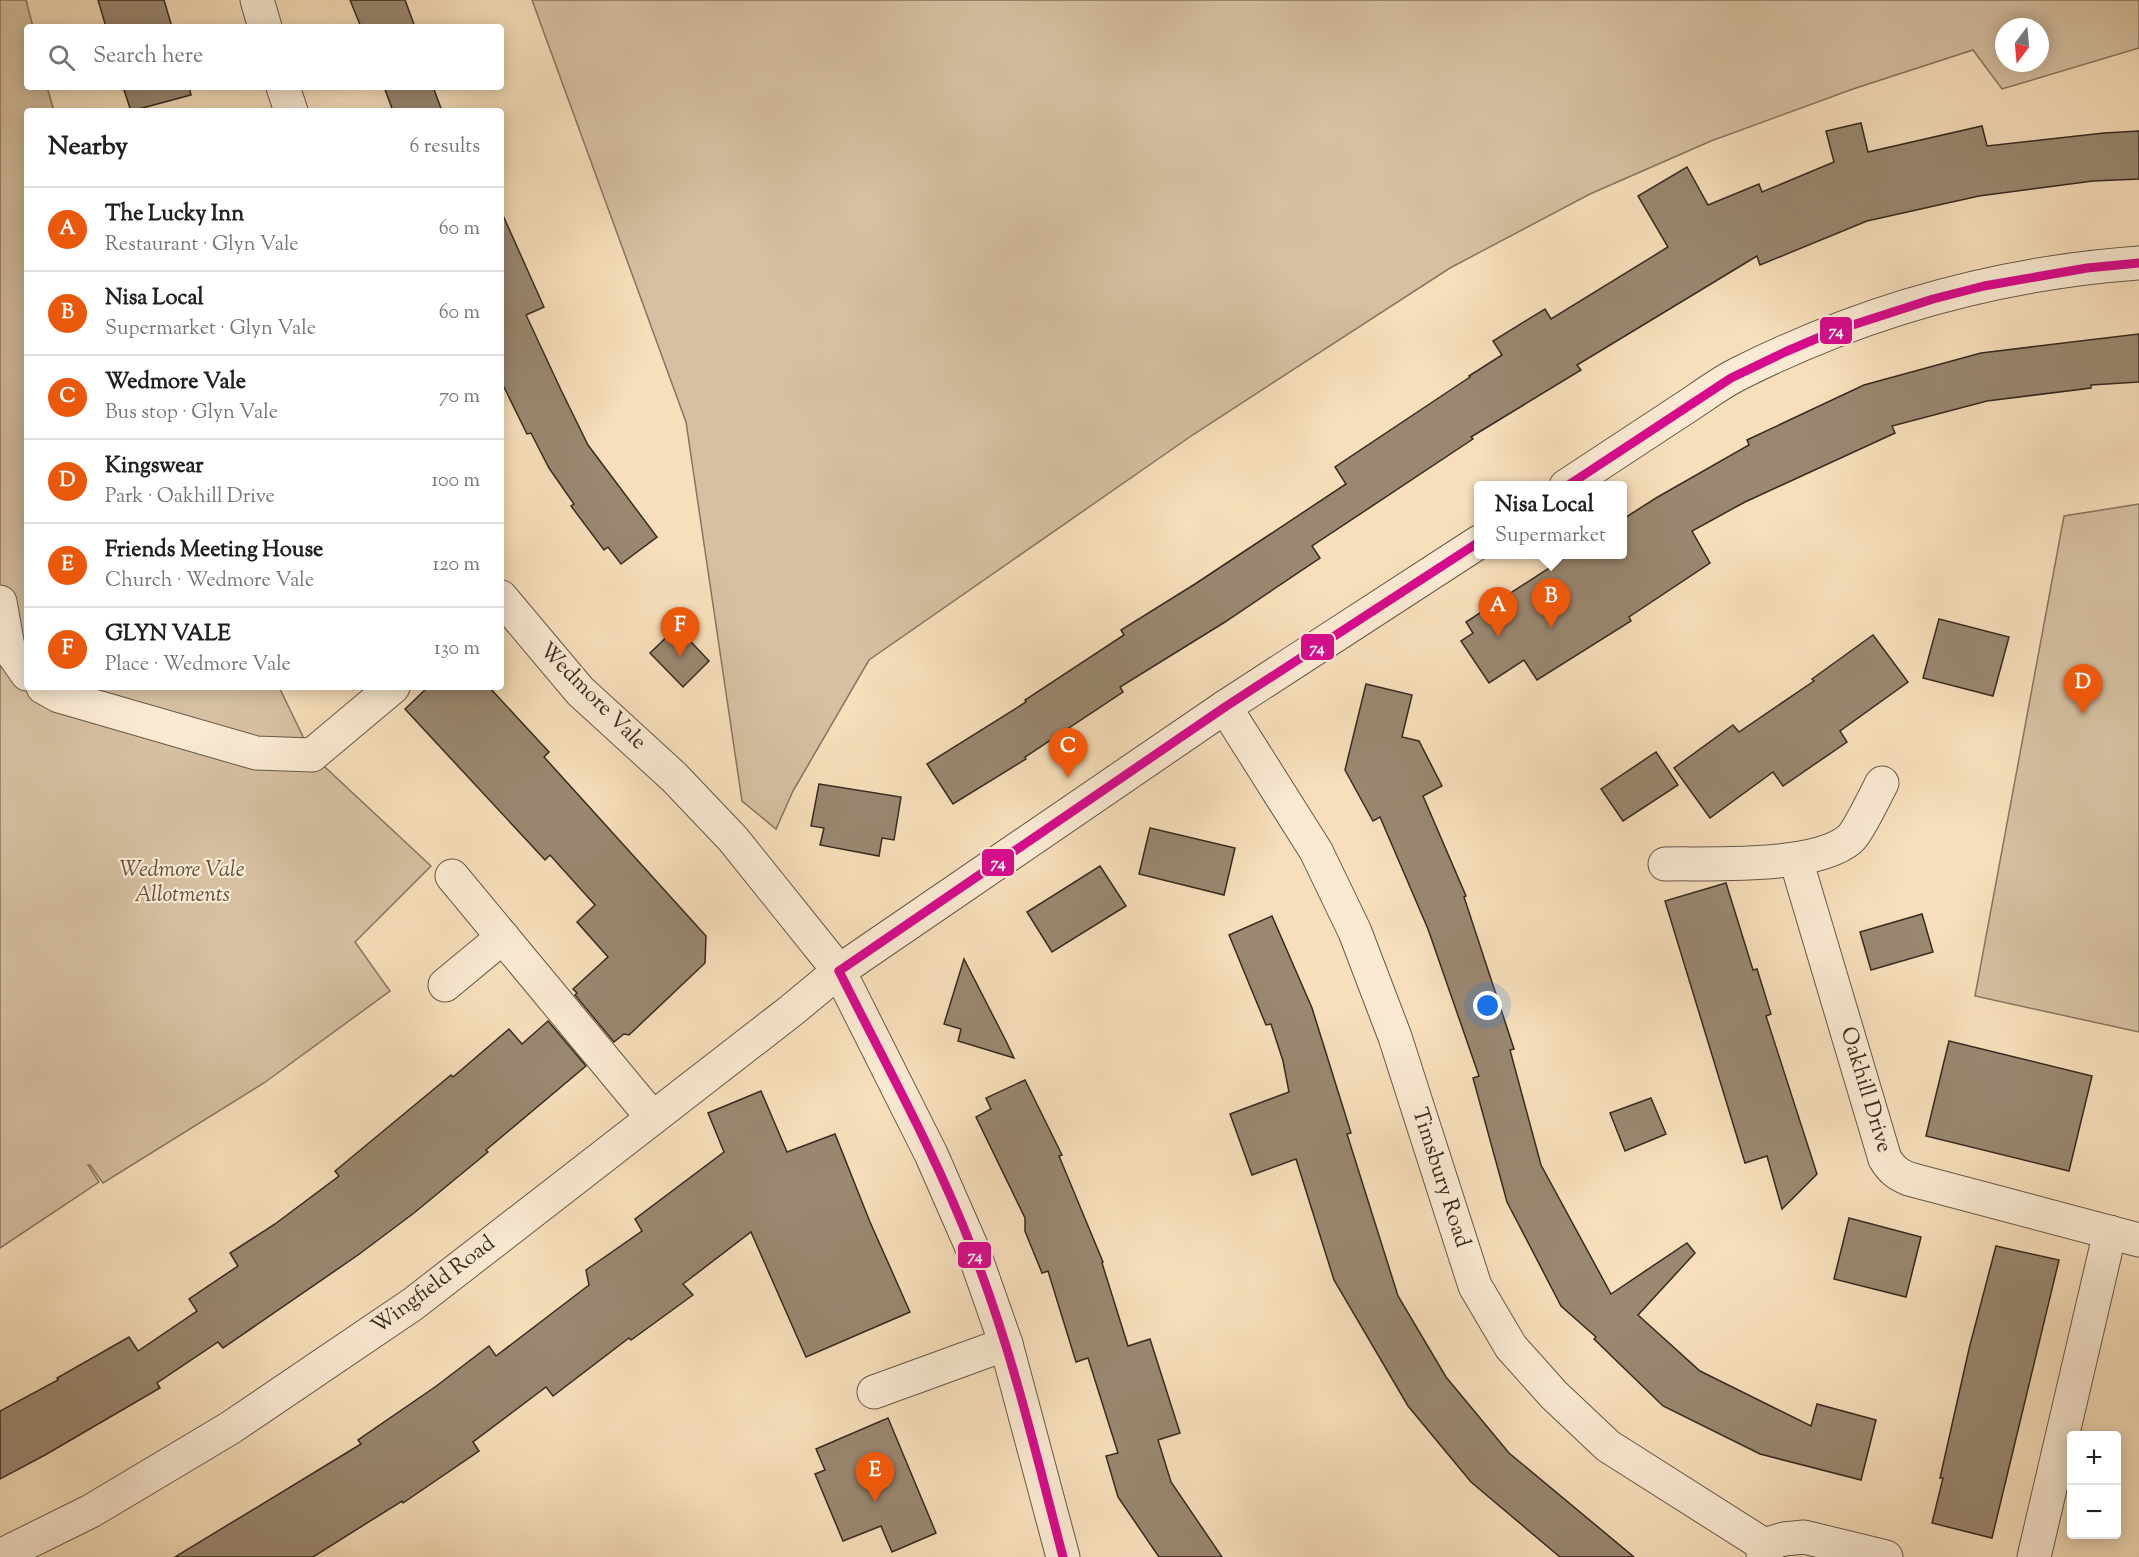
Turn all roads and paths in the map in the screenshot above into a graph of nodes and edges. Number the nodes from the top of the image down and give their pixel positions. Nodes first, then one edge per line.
1 (257, 0) edge
2 (264, 24) edge
3 (284, 90) edge
4 (290, 108) edge
5 (2139, 263) edge
6 (1574, 481) edge
7 (1474, 545) edge
8 (504, 601) edge
9 (0, 602) edge
10 (24, 670) edge
11 (48, 690) edge
12 (389, 690) edge
13 (1225, 707) junction
14 (1882, 783) dead end
15 (1796, 860) junction
16 (1665, 864) dead end
17 (452, 876) dead end
18 (503, 937) junction
19 (839, 971) junction
20 (445, 985) dead end
21 (652, 1117) junction
22 (2124, 1236) edge
23 (1006, 1344) junction
24 (874, 1392) dead end
25 (1763, 1551) edge
26 (0, 1556) edge
27 (1063, 1557) edge
28 (1886, 1557) edge
29 (2034, 1557) edge

1 - 2 street
3 - 4 street
5 - 6 street
7 - 13 street, Wingfield Road
8 - 19 street, Wedmore Vale
9 - 10 street
11 - 12 street
13 - 19 street, Wingfield Road
13 - 25 street, Timsbury Road
14 - 15 street
15 - 16 street
15 - 22 street, Oakhill Drive
17 - 18 street
18 - 20 street
18 - 21 street
19 - 21 street, Wingfield Road
19 - 23 street, Wedmore Vale
21 - 26 street, Wingfield Road
22 - 29 street, Oakhill Drive
23 - 24 street
23 - 27 street, Wedmore Vale
25 - 28 street

